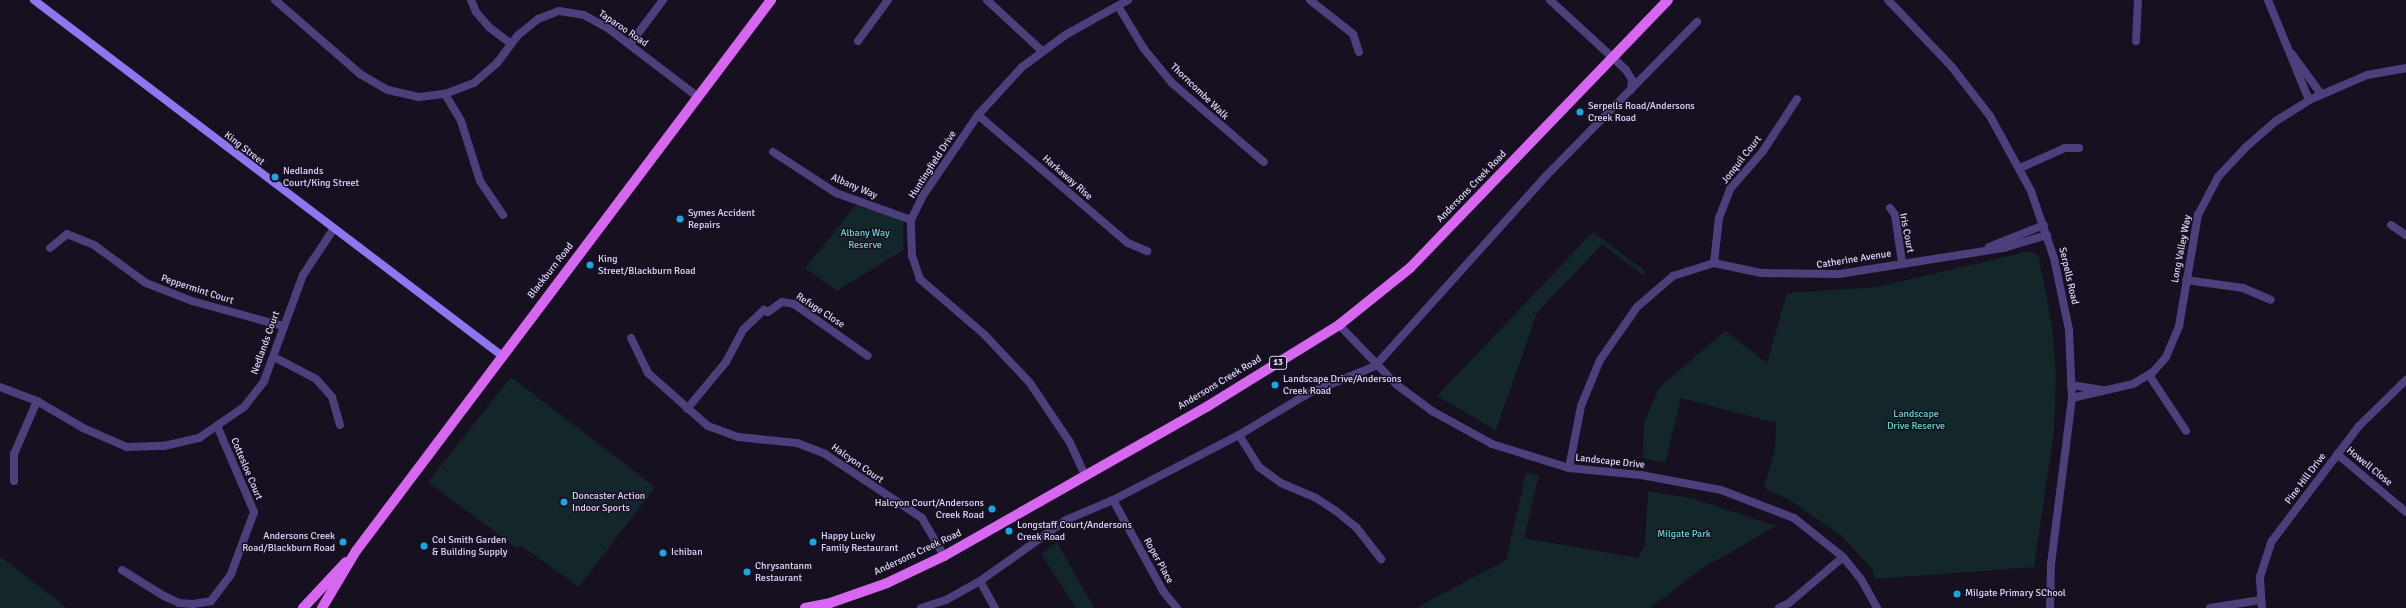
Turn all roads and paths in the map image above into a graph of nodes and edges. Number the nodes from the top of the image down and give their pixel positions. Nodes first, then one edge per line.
1 (34, 0) edge
2 (276, 0) edge
3 (471, 0) edge
4 (663, 0) edge
5 (771, 0) edge
6 (888, 0) edge
7 (987, 0) edge
8 (1128, 0) edge
9 (1310, 0) edge
10 (1550, 0) edge
11 (1668, 0) edge
12 (1888, 0) edge
13 (2138, 0) edge
14 (2268, 0) edge
15 (289, 4) edge
16 (1118, 6) junction
17 (1697, 22) dead end
18 (858, 41) dead end
19 (2136, 41) dead end
20 (511, 44) junction
21 (630, 44) junction
22 (2289, 50) junction
23 (1042, 51) junction
24 (1359, 52) dead end
25 (1613, 59) junction
26 (2406, 68) edge
27 (1631, 90) junction
28 (445, 94) junction
29 (2321, 94) junction
30 (698, 96) junction
31 (1797, 99) dead end
32 (2309, 100) junction
33 (978, 115) junction
34 (2080, 148) dead end
35 (773, 152) dead end
36 (1264, 162) dead end
37 (2020, 168) junction
38 (1890, 208) dead end
39 (503, 215) dead end
40 (911, 220) junction
41 (2044, 225) junction
42 (2391, 225) dead end
43 (333, 230) junction
44 (2047, 234) junction
45 (2406, 235) edge
46 (50, 248) dead end
47 (1147, 251) dead end
48 (1978, 251) junction
49 (1902, 262) junction
50 (1714, 263) junction
51 (2186, 280) junction
52 (2271, 300) dead end
53 (1340, 325) junction
54 (283, 326) junction
55 (631, 338) dead end
56 (501, 355) junction
57 (868, 356) dead end
58 (274, 357) junction
59 (1375, 366) junction
60 (2149, 375) junction
61 (2406, 380) edge
62 (2071, 385) junction
63 (0, 387) edge
64 (2104, 390) junction
65 (2072, 398) junction
66 (37, 401) junction
67 (687, 408) junction
68 (340, 425) dead end
69 (218, 428) junction
70 (2186, 431) dead end
71 (1239, 435) junction
72 (2337, 454) junction
73 (1569, 468) junction
74 (1085, 475) junction
75 (14, 481) dead end
76 (1112, 500) junction
77 (2406, 512) edge
78 (944, 556) junction
79 (1843, 557) junction
80 (351, 558) junction
81 (1381, 559) dead end
82 (122, 570) dead end
83 (980, 581) junction
84 (2261, 604) edge
85 (303, 608) edge
86 (322, 608) edge
87 (805, 608) edge
88 (921, 608) edge
89 (995, 608) edge
90 (1177, 608) edge
91 (1779, 608) edge
92 (1877, 608) edge
93 (2050, 608) edge
94 (2210, 608) edge

1 - 43 main road, King Street
2 - 15 street, Taparoo Road
3 - 20 street
4 - 21 street
5 - 30 main road, Blackburn Road
6 - 18 street
7 - 23 street
8 - 16 street, Huntingfield Drive
9 - 24 street
10 - 25 street
11 - 25 main road, Andersons Creek Road / 13
12 - 37 street, Serpells Road
13 - 19 street
14 - 22 street
15 - 28 street, Taparoo Road
16 - 23 street, Huntingfield Drive
16 - 36 street, Thorncombe Walk
17 - 27 street
20 - 21 street, Taparoo Road
20 - 28 street, Taparoo Road
21 - 30 street, Taparoo Road
22 - 29 street
22 - 32 street
23 - 33 street, Huntingfield Drive
25 - 27 street
25 - 53 main road, Andersons Creek Road / 13
26 - 29 street, Long Valley Way
27 - 59 street
28 - 39 street
29 - 32 street, Long Valley Way
30 - 56 main road, Blackburn Road
31 - 50 street, Jonquil Court
32 - 51 street, Long Valley Way
33 - 40 street, Huntingfield Drive
33 - 47 street, Harkaway Rise
34 - 37 street
35 - 40 street, Albany Way
37 - 41 street, Serpells Road
38 - 49 street, Iris Court
40 - 74 street, Huntingfield Drive
41 - 44 street, Serpells Road
41 - 48 street, Catherine Avenue
42 - 45 street
43 - 54 street, Nedlands Court
43 - 56 main road, King Street
44 - 48 street, Catherine Avenue
44 - 62 street, Serpells Road
46 - 54 street, Peppermint Court
48 - 49 street, Catherine Avenue
49 - 50 street, Catherine Avenue
50 - 73 street, Catherine Avenue
51 - 52 street
51 - 60 street, Long Valley Way
53 - 59 street, Landscape Drive
53 - 74 main road, Andersons Creek Road / 13
54 - 58 street, Nedlands Court
55 - 67 street, Halcyon Court
56 - 80 main road, Blackburn Road
57 - 67 street, Refuge Close
58 - 68 street
58 - 69 street, Nedlands Court
59 - 71 street
59 - 73 street, Landscape Drive
60 - 64 street, Long Valley Way
60 - 70 street
61 - 72 street, Pine Hill Drive
62 - 64 street, Long Valley Way
62 - 65 street, Serpells Road
63 - 66 street, Nedlands Court
64 - 65 street, Long Valley Way
65 - 93 street, Serpells Road
66 - 69 street, Nedlands Court
66 - 75 street
67 - 78 street, Halcyon Court
69 - 82 street, Cottesloe Court
71 - 76 street
71 - 81 street
72 - 77 street, Howell Close
72 - 84 street, Pine Hill Drive
73 - 79 street, Landscape Drive
74 - 78 main road, Andersons Creek Road / 13
76 - 83 street
76 - 90 street, Roper Place
78 - 87 main road, Andersons Creek Road / 13
79 - 91 street
79 - 92 street, Landscape Drive
80 - 85 main road, Blackburn Road
80 - 86 main road, Blackburn Road
83 - 88 street
83 - 89 street
84 - 94 street

